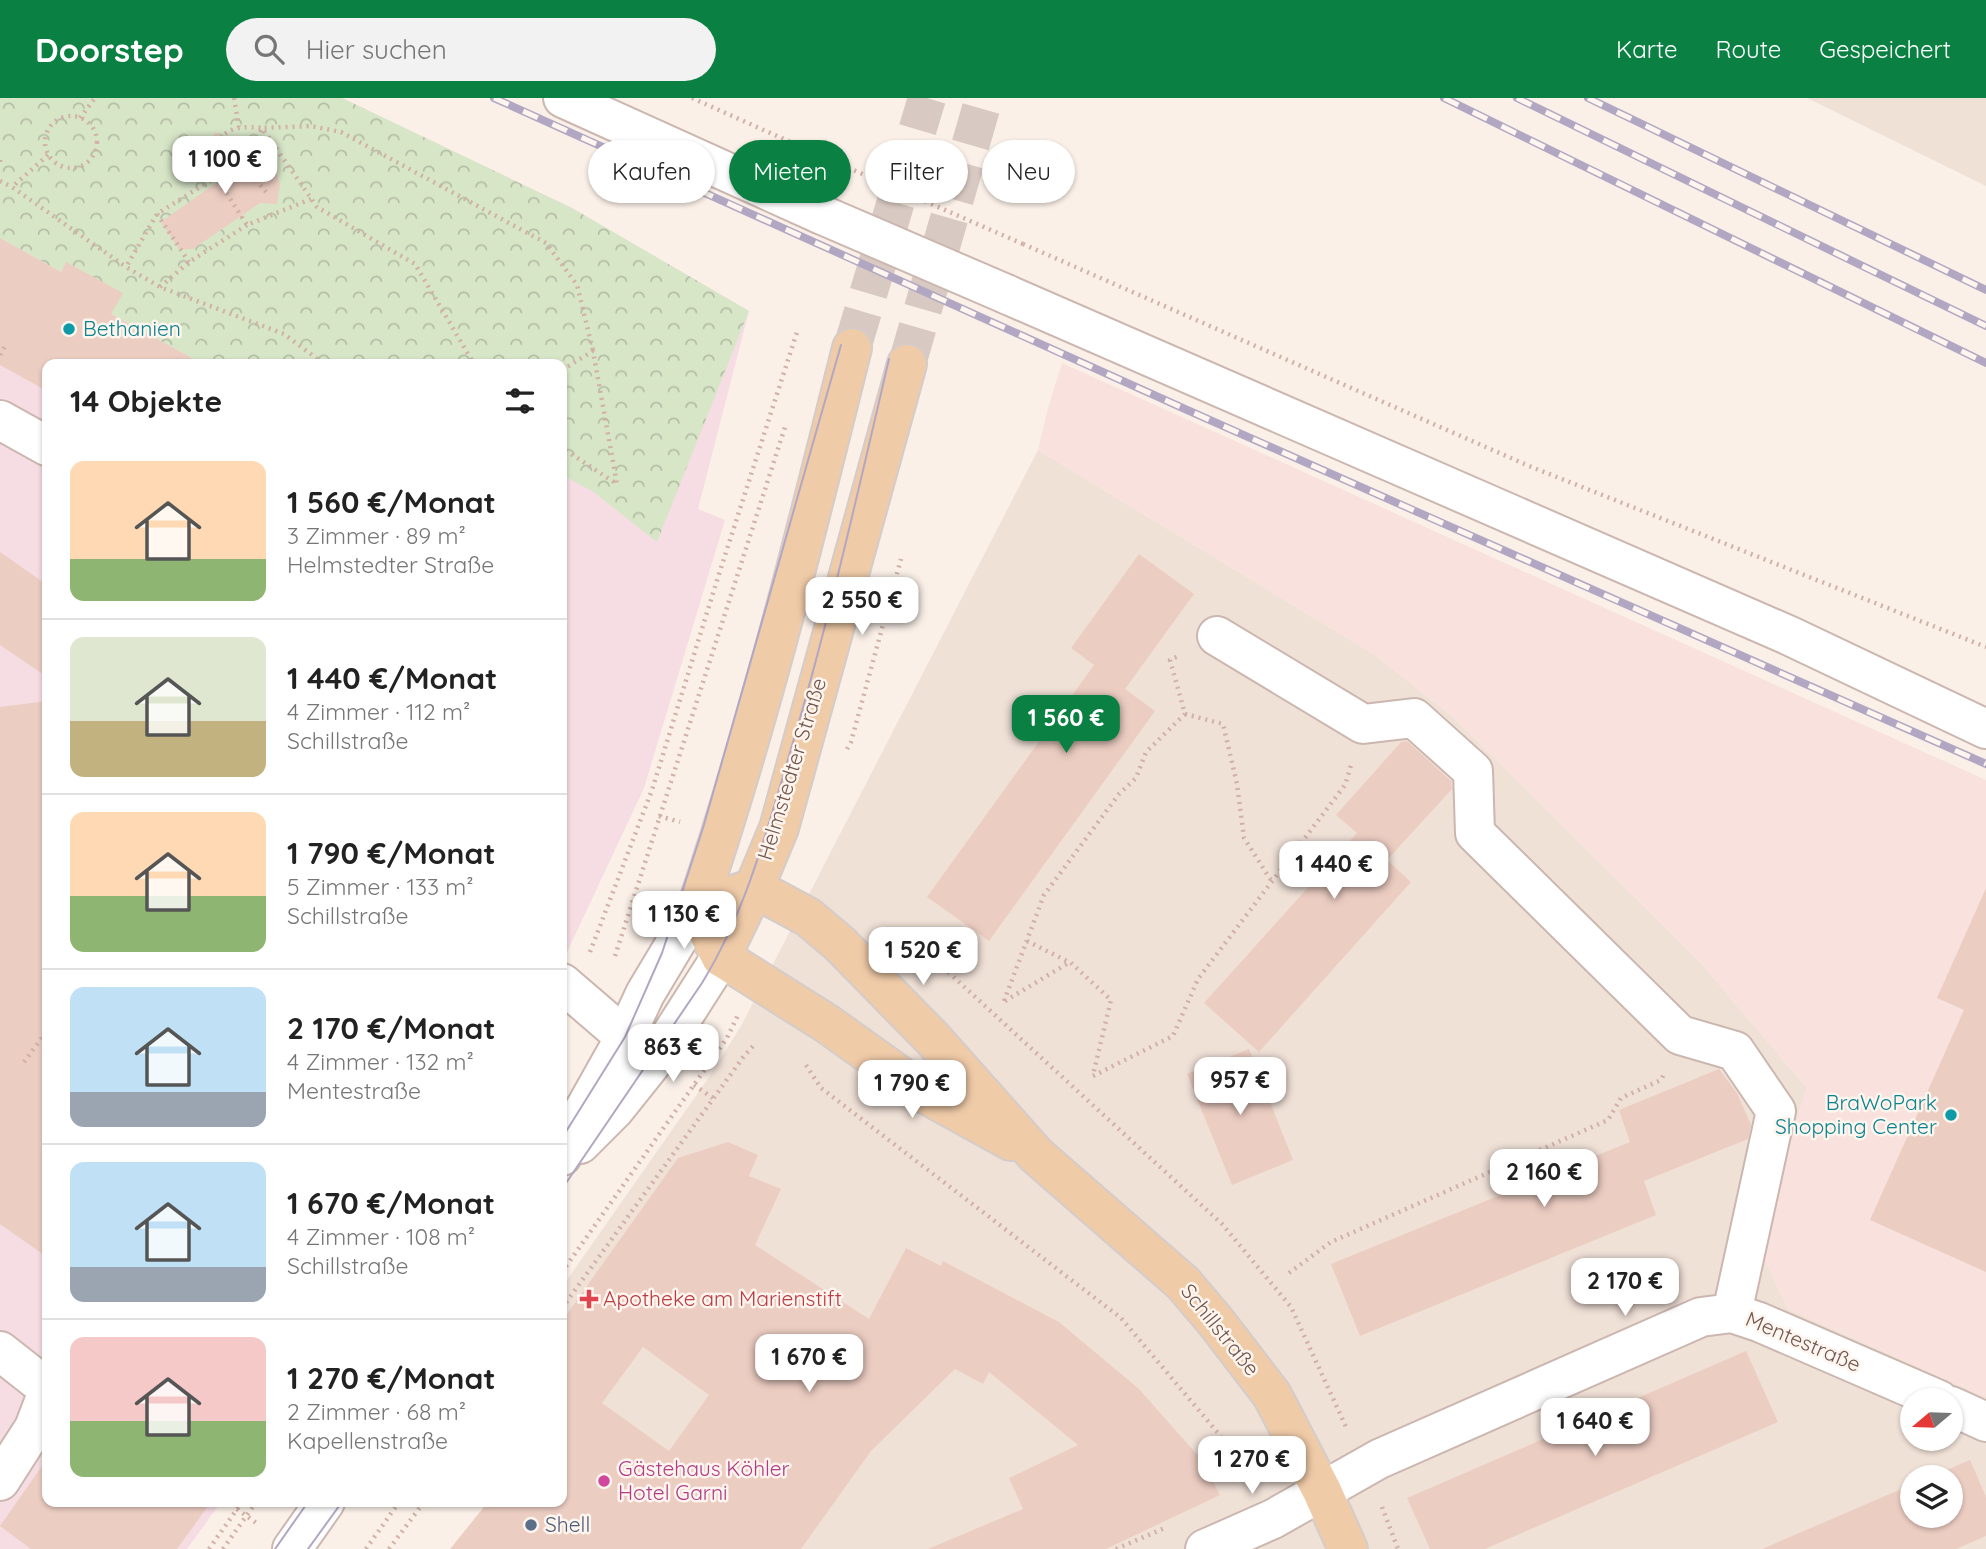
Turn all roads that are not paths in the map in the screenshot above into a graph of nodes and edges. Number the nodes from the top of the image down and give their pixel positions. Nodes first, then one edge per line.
1 (563, 98) edge
2 (852, 348) tunnel mouth
3 (907, 364) tunnel mouth
4 (0, 420) edge
5 (42, 443) edge
6 (1217, 636) road end
7 (1986, 729) edge
8 (754, 888) junction
9 (697, 907) junction
10 (721, 957) junction
11 (567, 987) edge
12 (625, 1037) junction
13 (659, 1054) junction
14 (567, 1143) edge
15 (1036, 1155) junction
16 (567, 1159) edge
17 (1732, 1313) junction
18 (0, 1352) edge
19 (42, 1384) edge
20 (1911, 1388) edge
21 (42, 1407) edge
22 (1964, 1412) edge
23 (1986, 1422) edge
24 (0, 1481) edge
25 (1322, 1491) junction
26 (319, 1507) edge
27 (278, 1539) edge
28 (1205, 1549) edge
29 (1348, 1549) edge

1 - 7 street, bridge
2 - 9 main road
3 - 8 main road, Helmstedter Straße
4 - 5 street
6 - 17 street
8 - 9 main road
8 - 10 main road, Helmstedter Straße
8 - 15 main road, Schillstraße
9 - 10 main road
9 - 12 street
10 - 13 street, Helmstedter Straße
10 - 15 main road, Schillstraße
11 - 12 street
12 - 13 street
12 - 14 street
13 - 16 street, Helmstedter Straße
15 - 25 main road, Schillstraße
17 - 20 street, Mentestraße
17 - 25 street, Mentestraße
18 - 19 street
21 - 24 street
22 - 23 street
25 - 28 street, Mentestraße
25 - 29 main road, Schillstraße
26 - 27 street

